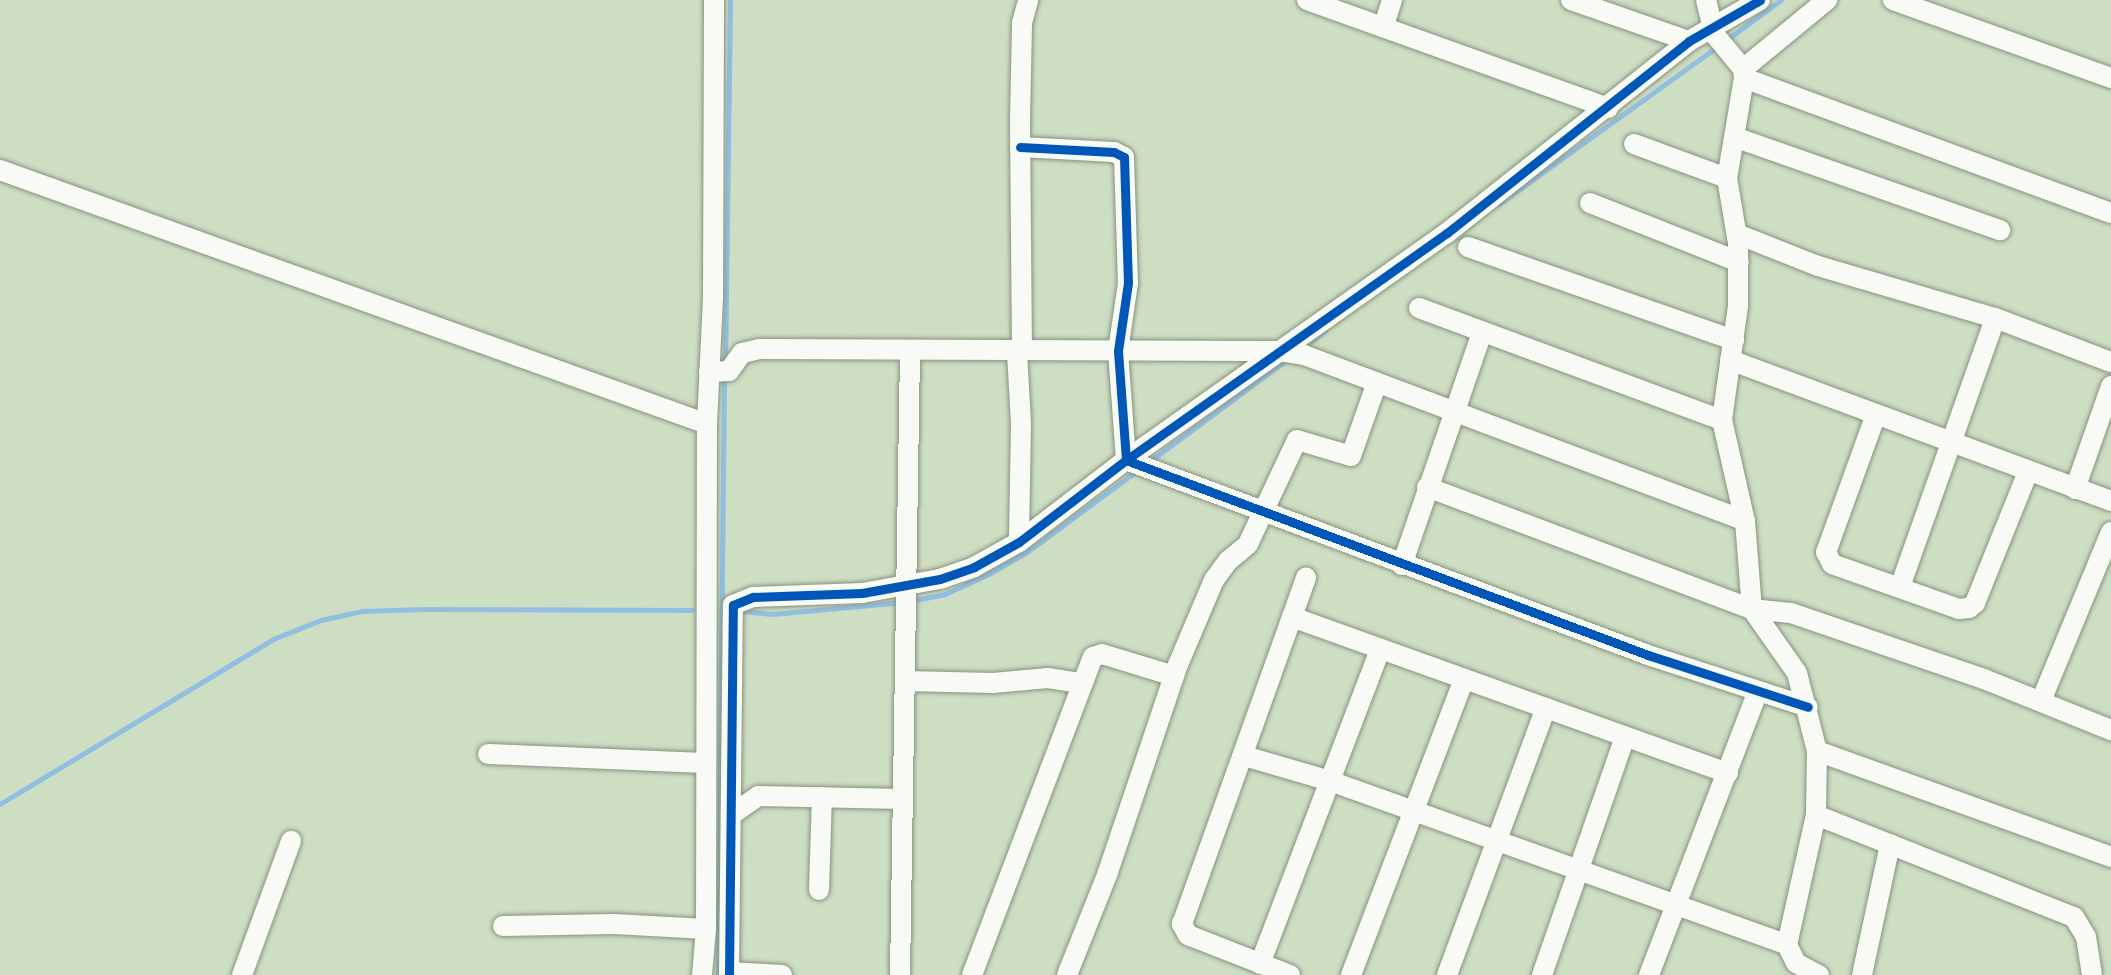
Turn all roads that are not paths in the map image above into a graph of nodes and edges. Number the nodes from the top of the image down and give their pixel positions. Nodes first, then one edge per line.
1 (714, 0) edge
2 (1028, 0) edge
3 (1307, 0) edge
4 (1392, 0) edge
5 (1571, 0) edge
6 (1706, 0) edge
7 (1760, 0) edge
8 (1827, 0) edge
9 (1893, 0) edge
10 (1384, 25) junction
11 (1718, 38) junction
12 (1689, 41) junction
13 (1744, 73) junction
14 (2111, 78) edge
15 (1608, 108) junction
16 (1737, 138) junction
17 (1634, 144) dead end
18 (1020, 147) junction
19 (0, 170) edge
20 (1727, 178) junction
21 (1590, 203) dead end
22 (2111, 213) edge
23 (2000, 230) dead end
24 (1737, 234) junction
25 (1468, 247) dead end
26 (1739, 262) junction
27 (1419, 308) dead end
28 (1995, 318) junction
29 (1482, 333) junction
30 (1734, 340) junction
31 (1118, 351) junction
32 (910, 352) junction
33 (1019, 352) junction
34 (1291, 353) junction
35 (1730, 360) junction
36 (2111, 362) edge
37 (719, 372) junction
38 (1377, 382) junction
39 (2111, 386) edge
40 (1455, 411) junction
41 (1875, 417) junction
42 (1722, 420) junction
43 (707, 424) junction
44 (1953, 444) junction
45 (1136, 464) junction
46 (2028, 472) junction
47 (1427, 487) junction
48 (2075, 489) junction
49 (2111, 501) edge
50 (1262, 511) junction
51 (1745, 521) junction
52 (2111, 532) edge
53 (1019, 542) junction
54 (1402, 566) junction
55 (1306, 577) dead end
56 (1900, 587) junction
57 (906, 600) junction
58 (1752, 609) junction
59 (1292, 617) junction
60 (1380, 649) junction
61 (1174, 676) junction
62 (1464, 679) junction
63 (905, 681) junction
64 (1081, 683) junction
65 (1758, 691) junction
66 (2041, 701) junction
67 (1808, 707) junction
68 (1546, 708) junction
69 (2111, 730) edge
70 (1625, 736) junction
71 (1817, 751) junction
72 (488, 754) dead end
73 (1244, 756) junction
74 (706, 763) junction
75 (1728, 773) junction
76 (1330, 781) junction
77 (822, 797) junction
78 (903, 799) junction
79 (1415, 812) junction
80 (731, 815) junction
81 (1816, 815) junction
82 (291, 842) dead end
83 (1498, 843) junction
84 (1890, 844) junction
85 (2111, 857) edge
86 (1580, 872) junction
87 (819, 890) dead end
88 (1676, 907) junction
89 (503, 926) dead end
90 (706, 929) junction
91 (1787, 945) junction
92 (1260, 964) junction
93 (729, 974) edge
94 (242, 975) edge
95 (702, 975) edge
96 (782, 975) edge
97 (900, 975) edge
98 (972, 975) edge
99 (1067, 975) edge
100 (1290, 975) edge
101 (1351, 975) edge
102 (1447, 975) edge
103 (1542, 975) edge
104 (1649, 975) edge
105 (1819, 975) edge
106 (1862, 975) edge
107 (2092, 975) edge

1 - 37 street
2 - 18 street
3 - 10 street
4 - 10 street
5 - 12 street
6 - 11 street
7 - 11 street
8 - 13 street
9 - 14 street
10 - 15 street
11 - 12 street
11 - 13 street
12 - 15 street
13 - 16 street
13 - 22 street
15 - 34 street
16 - 20 street
16 - 23 street
17 - 20 street
18 - 31 street
18 - 33 street
19 - 43 street
20 - 24 street
21 - 26 street
24 - 26 street
24 - 28 street
25 - 30 street
26 - 30 street
27 - 29 street
28 - 36 street
28 - 44 street
29 - 40 street
29 - 42 street
30 - 35 street
31 - 33 street
31 - 34 street
31 - 45 street
32 - 33 street
32 - 37 street
32 - 57 street
33 - 53 street
34 - 38 street
34 - 45 street
35 - 41 street
35 - 42 street
37 - 43 street
38 - 40 street
38 - 50 street
39 - 48 street
40 - 47 street
40 - 51 street
41 - 44 street
41 - 56 street
42 - 51 street
43 - 74 street
44 - 46 street
44 - 56 street
45 - 50 street
45 - 53 street
46 - 48 street
46 - 56 street
47 - 54 street
47 - 58 street
48 - 49 street
50 - 54 street
50 - 61 street
51 - 58 street
52 - 66 street
53 - 57 street
54 - 65 street
55 - 59 street
57 - 63 street
57 - 80 street
58 - 66 street
58 - 67 street
59 - 60 street
59 - 73 street
60 - 62 street
60 - 76 street
61 - 64 street
61 - 99 street
62 - 68 street
62 - 79 street
63 - 64 street
63 - 78 street
64 - 98 street
65 - 67 street
65 - 75 street
66 - 69 street
67 - 71 street
68 - 70 street
68 - 83 street
70 - 75 street
70 - 86 street
71 - 81 street
71 - 85 street
72 - 74 street
73 - 76 street
73 - 92 street
74 - 90 street
75 - 88 street
76 - 79 street
76 - 92 street
77 - 78 street
77 - 80 street
77 - 87 street
78 - 97 street
79 - 83 street
79 - 101 street
80 - 93 street
81 - 84 street
81 - 91 street
82 - 94 street
83 - 86 street
83 - 102 street
84 - 106 street
84 - 107 street
86 - 88 street
86 - 103 street
88 - 91 street
88 - 104 street
89 - 90 street
90 - 95 street
91 - 105 street
92 - 100 street
93 - 96 street

